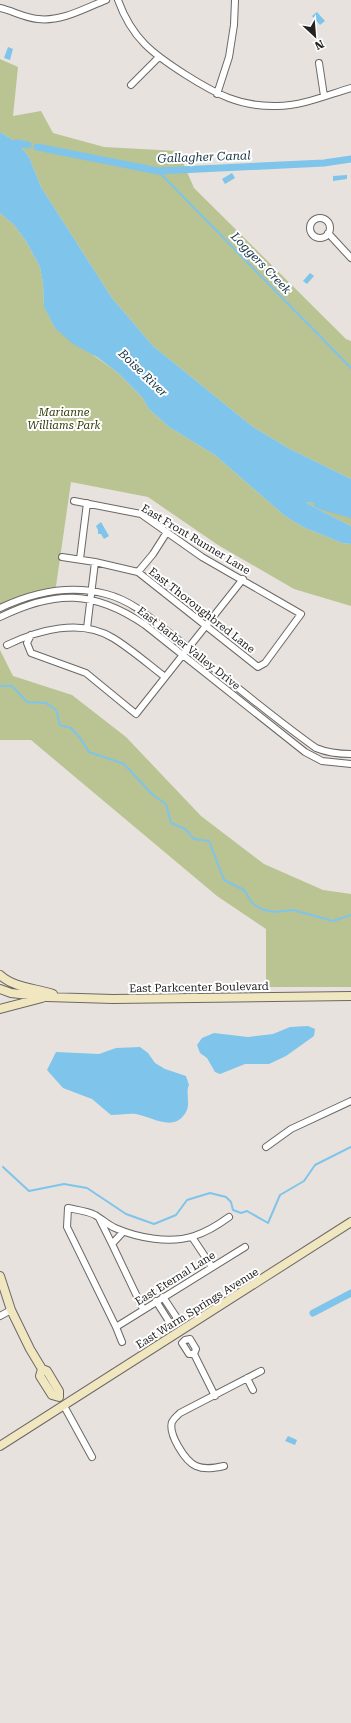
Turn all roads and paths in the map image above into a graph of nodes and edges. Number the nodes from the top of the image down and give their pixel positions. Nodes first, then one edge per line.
1 (106, 0) edge
2 (118, 0) edge
3 (235, 0) edge
4 (0, 8) edge
5 (158, 58) junction
6 (318, 63) dead end
7 (130, 85) dead end
8 (351, 88) edge
9 (217, 94) junction
10 (324, 96) junction
11 (328, 234) dead end
12 (351, 258) edge
13 (74, 501) dead end
14 (87, 503) junction
15 (167, 532) junction
16 (62, 557) dead end
17 (80, 559) junction
18 (95, 562) junction
19 (138, 572) junction
20 (243, 579) junction
21 (91, 591) junction
22 (90, 600) junction
23 (0, 608) edge
24 (0, 617) edge
25 (206, 626) junction
26 (87, 628) junction
27 (31, 634) junction
28 (7, 645) dead end
29 (189, 648) junction
30 (183, 655) junction
31 (258, 666) joint
32 (165, 677) junction
33 (351, 754) edge
34 (351, 764) edge
35 (0, 975) edge
36 (0, 990) edge
37 (351, 996) edge
38 (47, 997) junction
39 (61, 997) junction
40 (0, 1009) edge
41 (351, 1101) edge
42 (266, 1146) dead end
43 (98, 1217) junction
44 (229, 1217) dead end
45 (351, 1222) edge
46 (123, 1232) junction
47 (192, 1237) junction
48 (112, 1244) junction
49 (245, 1247) dead end
50 (212, 1267) junction
51 (0, 1276) edge
52 (163, 1297) junction
53 (156, 1301) junction
54 (143, 1309) junction
55 (10, 1310) junction
56 (0, 1316) edge
57 (174, 1322) junction
58 (116, 1327) junction
59 (180, 1331) junction
60 (122, 1342) dead end
61 (261, 1371) dead end
62 (247, 1378) junction
63 (253, 1390) dead end
64 (215, 1396) junction
65 (64, 1406) junction
66 (0, 1446) edge
67 (92, 1457) dead end
68 (224, 1466) dead end

1 - 4 street
2 - 5 street
3 - 9 street
5 - 7 street
5 - 9 street
6 - 10 street
8 - 10 street
9 - 10 street
11 - 12 street
13 - 14 street, East Front Runner Lane
14 - 15 street, East Front Runner Lane
14 - 17 street
15 - 19 street
15 - 20 street, East Front Runner Lane
16 - 17 street, East Thoroughbred Lane
17 - 18 street, East Thoroughbred Lane
18 - 19 street, East Thoroughbred Lane
18 - 21 street
19 - 25 street, East Thoroughbred Lane
20 - 25 street
20 - 31 street, East Front Runner Lane
21 - 22 street
21 - 23 street, East Barber Valley Drive
21 - 29 street, East Barber Valley Drive
22 - 24 street, East Barber Valley Drive
22 - 26 street
22 - 30 street, East Barber Valley Drive
25 - 29 street
25 - 31 street, East Thoroughbred Lane
26 - 27 street
26 - 32 street
27 - 28 street
27 - 32 street
29 - 30 street
29 - 33 street, East Barber Valley Drive
30 - 32 street
30 - 34 street, East Barber Valley Drive
35 - 39 street
36 - 38 street, East Parkcenter Boulevard
37 - 39 street, East Parkcenter Boulevard
38 - 39 street, East Parkcenter Boulevard
38 - 40 street, East Parkcenter Boulevard
41 - 42 street
43 - 46 street
43 - 48 street
43 - 58 street
44 - 47 street
45 - 59 street, East Warm Springs Avenue
46 - 47 street
46 - 48 street
47 - 50 street
48 - 54 street
49 - 50 street, East Eternal Lane
50 - 52 street, East Eternal Lane
51 - 55 street
52 - 53 street, East Eternal Lane
52 - 57 street
53 - 54 street, East Eternal Lane
53 - 57 street
54 - 58 street, East Eternal Lane
55 - 56 street
55 - 65 street
57 - 59 street
58 - 60 street
59 - 64 street
59 - 65 street, East Warm Springs Avenue
61 - 62 street
62 - 63 street
62 - 64 street
64 - 68 street
65 - 66 street, East Warm Springs Avenue
65 - 67 street

